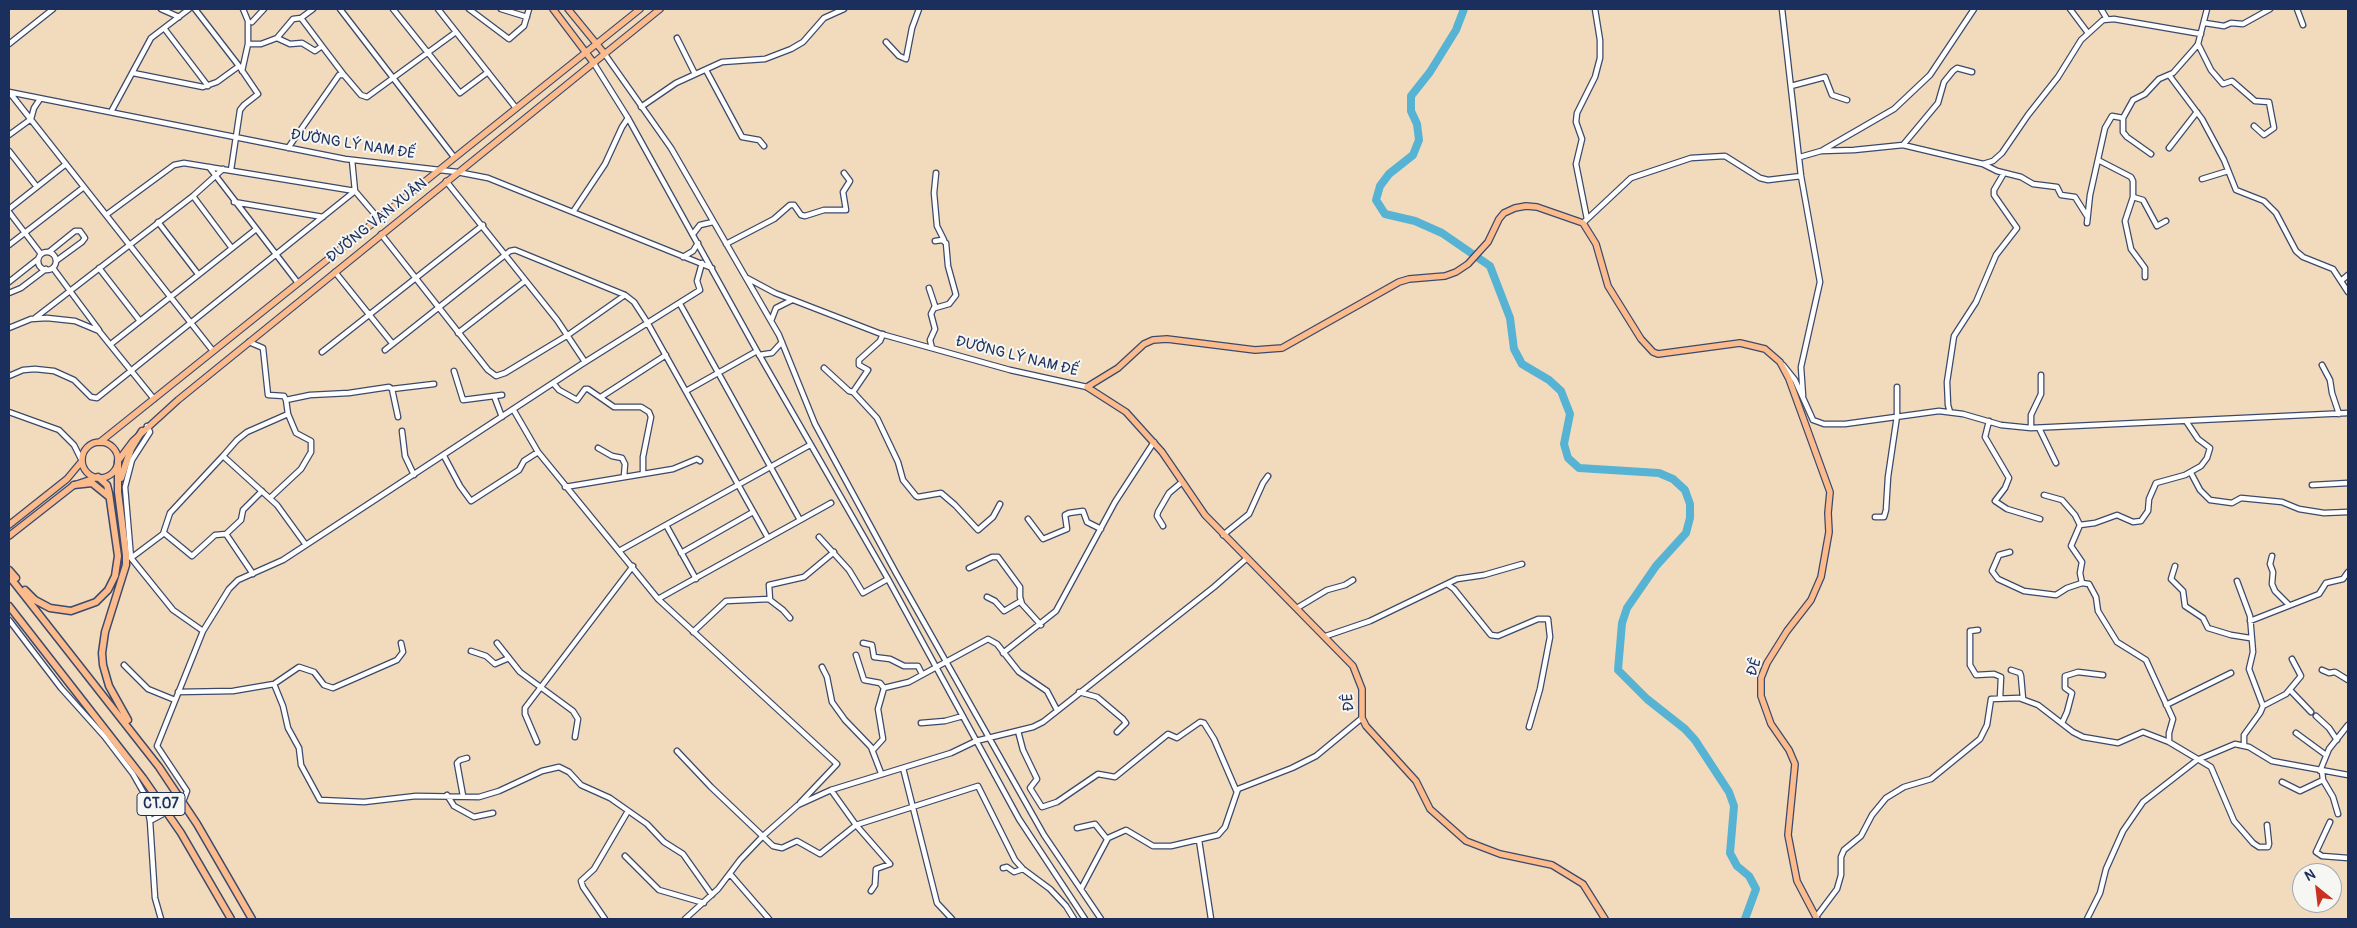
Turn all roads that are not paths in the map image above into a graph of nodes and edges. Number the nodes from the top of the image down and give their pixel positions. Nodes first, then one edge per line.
1 (53, 9) edge
2 (161, 9) edge
3 (189, 9) edge
4 (195, 9) edge
5 (243, 9) edge
6 (264, 9) edge
7 (311, 9) edge
8 (340, 9) edge
9 (393, 9) edge
10 (438, 9) edge
11 (469, 9) edge
12 (501, 9) edge
13 (529, 9) edge
14 (553, 9) edge
15 (568, 9) edge
16 (640, 9) edge
17 (660, 9) edge
18 (842, 9) edge
19 (919, 9) edge
20 (1595, 9) edge
21 (1782, 9) edge
22 (1974, 9) edge
23 (2070, 9) edge
24 (2101, 9) edge
25 (2207, 9) edge
26 (2270, 9) edge
27 (2297, 9) edge
28 (633, 11) edge
29 (179, 17) junction
30 (302, 18) junction
31 (527, 18) junction
32 (2107, 19) junction
33 (2205, 22) junction
34 (251, 24) junction
35 (2303, 25) dead end
36 (164, 28) junction
37 (456, 32) junction
38 (2088, 33) junction
39 (2201, 34) junction
40 (277, 38) junction
41 (677, 38) dead end
42 (886, 42) dead end
43 (9, 44) edge
44 (248, 44) junction
45 (596, 44) junction
46 (2198, 44) junction
47 (322, 46) junction
48 (586, 52) junction
49 (429, 54) junction
50 (604, 54) junction
51 (593, 62) junction
52 (238, 66) junction
53 (706, 70) junction
54 (242, 71) junction
55 (488, 72) junction
56 (1972, 72) dead end
57 (132, 73) junction
58 (695, 74) junction
59 (2169, 75) junction
60 (344, 76) junction
61 (394, 78) junction
62 (208, 86) junction
63 (1790, 86) junction
64 (9, 92) edge
65 (40, 98) junction
66 (1847, 100) dead end
67 (641, 107) junction
68 (516, 108) junction
69 (111, 112) junction
70 (2196, 112) junction
71 (628, 118) junction
72 (2123, 118) junction
73 (31, 119) junction
74 (2254, 126) dead end
75 (9, 135) edge
76 (236, 138) junction
77 (1903, 145) junction
78 (764, 146) dead end
79 (288, 148) junction
80 (2169, 148) dead end
81 (9, 151) edge
82 (1821, 151) junction
83 (2151, 154) dead end
84 (454, 157) junction
85 (1800, 157) junction
86 (352, 160) junction
87 (2098, 160) junction
88 (66, 164) junction
89 (1983, 164) junction
90 (208, 167) junction
91 (223, 169) junction
92 (231, 170) junction
93 (437, 171) junction
94 (2228, 171) junction
95 (457, 172) junction
96 (844, 173) dead end
97 (2004, 173) junction
98 (936, 174) dead end
99 (1802, 176) junction
100 (216, 177) junction
101 (2202, 179) dead end
102 (446, 181) junction
103 (37, 187) junction
104 (84, 187) junction
105 (356, 191) junction
106 (193, 196) junction
107 (2133, 197) junction
108 (234, 202) junction
109 (9, 210) edge
110 (574, 212) junction
111 (106, 215) junction
112 (2088, 216) junction
113 (323, 217) junction
114 (378, 218) junction
115 (1585, 221) junction
116 (2166, 221) dead end
117 (158, 222) junction
118 (713, 222) junction
119 (2087, 223) dead end
120 (483, 225) junction
121 (255, 230) junction
122 (25, 232) junction
123 (381, 234) junction
124 (693, 234) junction
125 (935, 241) dead end
126 (945, 241) junction
127 (698, 243) junction
128 (129, 244) junction
129 (726, 244) junction
130 (9, 245) edge
131 (232, 247) junction
132 (49, 252) junction
133 (41, 254) junction
134 (506, 254) junction
135 (275, 256) junction
136 (683, 257) junction
137 (38, 259) junction
138 (56, 261) junction
139 (702, 264) junction
140 (53, 268) junction
141 (100, 268) junction
142 (712, 268) junction
143 (46, 269) junction
144 (335, 272) junction
145 (198, 274) junction
146 (2348, 275) edge
147 (416, 277) junction
148 (745, 277) junction
149 (2145, 277) dead end
150 (2342, 280) junction
151 (525, 281) junction
152 (9, 282) edge
153 (298, 283) junction
154 (929, 288) dead end
155 (70, 290) junction
156 (2348, 292) edge
157 (9, 293) edge
158 (625, 295) junction
159 (170, 297) junction
160 (793, 300) junction
161 (680, 304) junction
162 (438, 308) junction
163 (935, 308) junction
164 (369, 314) junction
165 (35, 318) junction
166 (140, 321) junction
167 (771, 321) junction
168 (647, 322) junction
169 (191, 323) junction
170 (9, 328) edge
171 (100, 332) junction
172 (458, 333) junction
173 (883, 334) junction
174 (568, 335) junction
175 (249, 342) junction
176 (782, 342) junction
177 (392, 343) junction
178 (111, 344) junction
179 (932, 348) junction
180 (385, 350) dead end
181 (213, 351) junction
182 (322, 352) dead end
183 (758, 353) junction
184 (666, 355) junction
185 (585, 362) junction
186 (1780, 362) junction
187 (2322, 365) dead end
188 (1801, 367) junction
189 (824, 368) dead end
190 (132, 370) junction
191 (1788, 370) junction
192 (454, 371) dead end
193 (718, 373) junction
194 (2041, 375) dead end
195 (9, 376) edge
196 (553, 383) junction
197 (434, 384) dead end
198 (1087, 387) junction
199 (1896, 387) dead end
200 (392, 390) junction
201 (686, 391) junction
202 (853, 392) junction
203 (502, 395) dead end
204 (494, 396) junction
205 (601, 397) junction
206 (154, 399) junction
207 (286, 400) junction
208 (1803, 400) junction
209 (513, 409) junction
210 (9, 412) edge
211 (1950, 412) junction
212 (2348, 413) edge
213 (288, 414) junction
214 (2339, 414) junction
215 (1897, 416) junction
216 (398, 417) dead end
217 (502, 417) junction
218 (1989, 421) junction
219 (2186, 421) junction
220 (2031, 428) junction
221 (2040, 428) junction
222 (145, 429) junction
223 (402, 430) dead end
224 (100, 442) junction
225 (1154, 442) junction
226 (810, 445) junction
227 (598, 448) dead end
228 (538, 452) junction
229 (223, 456) junction
230 (444, 456) junction
231 (82, 461) junction
232 (118, 461) junction
233 (700, 461) dead end
234 (2056, 463) dead end
235 (770, 467) junction
236 (2191, 472) junction
237 (643, 473) junction
238 (414, 475) junction
239 (624, 476) junction
240 (1268, 476) dead end
241 (98, 477) junction
242 (1182, 482) junction
243 (2348, 483) edge
244 (74, 485) junction
245 (738, 485) junction
246 (2312, 485) dead end
247 (566, 487) junction
248 (262, 491) junction
249 (851, 491) junction
250 (118, 492) junction
251 (2044, 495) dead end
252 (840, 497) junction
253 (110, 498) junction
254 (270, 498) junction
255 (830, 503) dead end
256 (1000, 504) dead end
257 (754, 512) junction
258 (2348, 512) edge
259 (1875, 516) dead end
260 (1028, 519) dead end
261 (2040, 519) dead end
262 (800, 520) junction
263 (9, 525) edge
264 (666, 525) junction
265 (2080, 525) junction
266 (1162, 526) dead end
267 (1101, 529) junction
268 (164, 533) junction
269 (226, 534) junction
270 (1223, 535) junction
271 (9, 536) edge
272 (820, 537) dead end
273 (768, 538) junction
274 (306, 545) junction
275 (620, 552) junction
276 (834, 552) junction
277 (2010, 552) dead end
278 (681, 553) junction
279 (2272, 556) dead end
280 (131, 558) junction
281 (1246, 558) junction
282 (1522, 564) dead end
283 (633, 566) junction
284 (2176, 566) dead end
285 (969, 568) dead end
286 (9, 570) edge
287 (2348, 572) edge
288 (253, 574) junction
289 (9, 576) edge
290 (696, 578) junction
291 (888, 579) junction
292 (1353, 580) dead end
293 (2237, 581) dead end
294 (2082, 583) junction
295 (1447, 584) junction
296 (987, 596) dead end
297 (658, 599) junction
298 (769, 599) junction
299 (1021, 601) junction
300 (9, 606) edge
301 (2289, 606) junction
302 (1297, 608) junction
303 (9, 612) edge
304 (790, 618) dead end
305 (9, 620) edge
306 (2250, 621) junction
307 (1041, 625) junction
308 (1978, 630) dead end
309 (203, 631) junction
310 (693, 632) junction
311 (1326, 636) junction
312 (2250, 638) junction
313 (401, 643) dead end
314 (497, 643) dead end
315 (863, 643) dead end
316 (472, 651) dead end
317 (1002, 653) junction
318 (856, 655) dead end
319 (509, 658) junction
320 (2292, 659) dead end
321 (946, 661) junction
322 (124, 665) dead end
323 (936, 666) junction
324 (822, 667) dead end
325 (2011, 670) dead end
326 (2322, 670) dead end
327 (2232, 672) dead end
328 (922, 674) junction
329 (2103, 675) dead end
330 (2348, 680) edge
331 (274, 684) junction
332 (542, 686) junction
333 (74, 688) junction
334 (884, 688) junction
335 (2290, 690) junction
336 (178, 692) junction
337 (1080, 692) junction
338 (2000, 698) junction
339 (175, 700) junction
340 (2023, 700) junction
341 (2166, 705) junction
342 (2263, 706) junction
343 (1057, 710) junction
344 (2311, 712) dead end
345 (963, 716) junction
346 (2316, 716) dead end
347 (1362, 718) junction
348 (921, 723) dead end
349 (2062, 723) junction
350 (2348, 726) edge
351 (1530, 727) dead end
352 (1018, 731) junction
353 (1117, 732) dead end
354 (2296, 733) dead end
355 (575, 737) dead end
356 (988, 738) junction
357 (2337, 740) junction
358 (976, 741) junction
359 (537, 742) dead end
360 (2169, 742) junction
361 (2244, 745) junction
362 (873, 750) junction
363 (677, 751) dead end
364 (2326, 755) junction
365 (467, 758) dead end
366 (2197, 760) junction
367 (158, 767) junction
368 (903, 768) junction
369 (2321, 771) junction
370 (881, 774) junction
371 (2348, 775) edge
372 (2323, 780) junction
373 (2282, 782) dead end
374 (831, 790) junction
375 (1236, 790) junction
376 (447, 796) junction
377 (463, 796) junction
378 (184, 799) dead end
379 (798, 805) junction
380 (913, 807) junction
381 (628, 811) junction
382 (493, 813) dead end
383 (163, 814) tunnel mouth
384 (2338, 814) dead end
385 (150, 821) junction
386 (2330, 822) dead end
387 (856, 825) junction
388 (2267, 825) dead end
389 (1077, 828) dead end
390 (763, 836) junction
391 (1107, 839) junction
392 (1199, 840) junction
393 (626, 856) dead end
394 (2348, 858) edge
395 (1003, 868) dead end
396 (1023, 869) junction
397 (731, 875) junction
398 (1081, 889) junction
399 (871, 891) dead end
400 (712, 895) junction
401 (704, 903) junction
402 (1817, 918) edge
403 (161, 919) edge
404 (231, 919) edge
405 (252, 919) edge
406 (605, 919) edge
407 (685, 919) edge
408 (769, 919) edge
409 (952, 919) edge
410 (1074, 919) edge
411 (1086, 919) edge
412 (1100, 919) edge
413 (1211, 919) edge
414 (1605, 919) edge
415 (2087, 919) edge

1 - 43 street
2 - 29 street
3 - 29 street
4 - 52 street
5 - 34 street
6 - 34 street
7 - 30 street
8 - 61 street
9 - 49 street
10 - 37 street
11 - 31 street
12 - 31 street
13 - 31 street
14 - 48 main road
15 - 45 main road
16 - 28 main road, ĐƯỜNG VẠN XUÂN
17 - 50 main road, ĐƯỜNG VẠN XUÂN
18 - 53 street
19 - 42 street
20 - 115 street
21 - 63 street
22 - 82 street
23 - 38 street
24 - 32 street
25 - 33 street
26 - 33 street
27 - 35 street
28 - 45 main road, ĐƯỜNG VẠN XUÂN
29 - 36 street
30 - 40 street
30 - 47 street
32 - 38 street
32 - 39 street
33 - 39 street
34 - 44 street
36 - 57 street
36 - 62 street
37 - 49 street
37 - 55 street
38 - 89 street
39 - 46 street
40 - 44 street
40 - 47 street
41 - 58 street
44 - 54 street
45 - 48 main road, ĐƯỜNG VẠN XUÂN
45 - 50 main road
46 - 59 street
46 - 74 street
47 - 60 street
48 - 51 main road
48 - 68 main road, ĐƯỜNG VẠN XUÂN
49 - 55 street
49 - 61 street
50 - 51 main road, ĐƯỜNG VẠN XUÂN
50 - 67 street
51 - 71 street
51 - 95 main road, ĐƯỜNG VẠN XUÂN
52 - 54 street
52 - 62 street
53 - 58 street
53 - 78 street
54 - 76 street
55 - 68 street
56 - 77 street
57 - 62 street
57 - 69 street
58 - 67 street
59 - 70 street
59 - 72 street
60 - 61 street
60 - 79 street
61 - 84 street
63 - 66 street
63 - 85 street
64 - 65 street, ĐƯỜNG LÝ NAM ĐẾ
64 - 73 street
65 - 69 street, ĐƯỜNG LÝ NAM ĐẾ
65 - 73 street
67 - 118 street
68 - 84 main road, ĐƯỜNG VẠN XUÂN
69 - 76 street, ĐƯỜNG LÝ NAM ĐẾ
70 - 80 street
70 - 94 street
71 - 110 street
71 - 124 street
72 - 83 street
72 - 87 street
73 - 75 street
73 - 88 street
76 - 79 street, ĐƯỜNG LÝ NAM ĐẾ
76 - 92 street
77 - 82 street
77 - 89 street
79 - 86 street, ĐƯỜNG LÝ NAM ĐẾ
81 - 103 street
82 - 85 street
84 - 93 main road, ĐƯỜNG VẠN XUÂN
85 - 99 street
86 - 93 street, ĐƯỜNG LÝ NAM ĐẾ
86 - 105 street
87 - 107 street
87 - 112 street
88 - 103 street
88 - 104 street
89 - 97 street
90 - 91 street
90 - 100 street
90 - 111 street
91 - 92 street
91 - 100 street
92 - 105 street
93 - 95 street, ĐƯỜNG LÝ NAM ĐẾ
93 - 114 main road, ĐƯỜNG VẠN XUÂN
94 - 101 street
94 - 150 street
95 - 102 main road, ĐƯỜNG VẠN XUÂN
95 - 110 street, ĐƯỜNG LÝ NAM ĐẾ
96 - 129 street
97 - 112 street
97 - 211 street
98 - 126 street
99 - 115 street
99 - 188 street
100 - 106 street
100 - 108 street
102 - 120 street
102 - 123 main road, ĐƯỜNG VẠN XUÂN
103 - 109 street
104 - 111 street
104 - 122 street
105 - 113 street
105 - 114 street
106 - 117 street
106 - 131 street
107 - 116 street
107 - 149 street
108 - 113 street
108 - 121 street
109 - 122 street
110 - 136 street, ĐƯỜNG LÝ NAM ĐẾ
111 - 128 street
112 - 119 street
113 - 135 street
114 - 153 main road, ĐƯỜNG VẠN XUÂN
115 - 186 main road
115 - 198 main road, ĐƯỜNG LÝ NAM ĐẾ
117 - 128 street
117 - 145 street
118 - 124 street
118 - 129 street
120 - 134 street
120 - 147 street
121 - 131 street
121 - 135 street
122 - 130 street
122 - 133 street
123 - 144 main road, ĐƯỜNG VẠN XUÂN
123 - 147 street
124 - 127 street
125 - 126 street
126 - 163 street
127 - 136 street
127 - 142 street
128 - 141 street
128 - 159 street
129 - 148 street
131 - 145 street
132 - 133 street
132 - 138 street
132 - 138 street
133 - 137 street
134 - 151 street
134 - 158 street
134 - 162 street
135 - 153 street
135 - 169 street
136 - 139 street, ĐƯỜNG LÝ NAM ĐẾ
137 - 143 street
137 - 152 street
138 - 140 street
139 - 142 street, ĐƯỜNG LÝ NAM ĐẾ
139 - 161 street
140 - 143 street
140 - 155 street
141 - 155 street
141 - 166 street
142 - 183 street
143 - 157 street
144 - 164 street
144 - 175 main road, ĐƯỜNG VẠN XUÂN
145 - 159 street
146 - 150 street
147 - 162 street
147 - 164 street
148 - 160 street, ĐƯỜNG LÝ NAM ĐẾ
148 - 167 street
150 - 156 street
151 - 172 street
151 - 174 street
153 - 181 main road, ĐƯỜNG VẠN XUÂN
154 - 163 street
155 - 165 street
155 - 171 street
158 - 168 street
158 - 174 street
159 - 166 street
159 - 169 street
160 - 167 street
160 - 173 street, ĐƯỜNG LÝ NAM ĐẾ
161 - 168 street
161 - 193 street
162 - 172 street
162 - 177 street
163 - 179 street
164 - 177 street
164 - 182 street
165 - 170 street
165 - 171 street
166 - 178 street
167 - 176 street
168 - 184 street
168 - 185 street
169 - 181 street
169 - 190 street
171 - 178 street
172 - 174 street
173 - 179 street, ĐƯỜNG LÝ NAM ĐẾ
173 - 202 street
174 - 185 street
175 - 207 street
175 - 222 main road, ĐƯỜNG VẠN XUÂN
176 - 183 street
176 - 249 street
177 - 180 street
178 - 190 street
179 - 198 street, ĐƯỜNG LÝ NAM ĐẾ
181 - 206 main road, ĐƯỜNG VẠN XUÂN
183 - 193 street
183 - 226 street
184 - 201 street
184 - 205 street
185 - 196 street
186 - 191 street
186 - 402 main road, ĐÊ
187 - 214 street
188 - 191 street
188 - 208 street
189 - 202 street
190 - 195 street
190 - 206 street
191 - 208 street
192 - 204 street
193 - 201 street
193 - 235 street
194 - 220 street
196 - 205 street
196 - 209 street
197 - 200 street
198 - 225 main road, ĐÊ
199 - 215 street
200 - 207 street
200 - 216 street
201 - 245 street
202 - 256 street
203 - 204 street
204 - 217 street
205 - 237 street
206 - 224 main road, ĐƯỜNG VẠN XUÂN
207 - 213 street
208 - 215 street
209 - 217 street
209 - 228 street
210 - 231 street
211 - 215 street
211 - 218 street
212 - 214 street
213 - 229 street
213 - 254 street
214 - 219 street
215 - 259 street
217 - 230 street
218 - 220 street
218 - 261 street
219 - 221 street
219 - 236 street
220 - 221 street
221 - 234 street
222 - 232 main road, ĐƯỜNG VẠN XUÂN
222 - 250 highway
222 - 280 street
223 - 238 street
224 - 231 main road
224 - 232 main road
225 - 242 main road, ĐÊ
225 - 267 street
226 - 235 street
226 - 252 street
227 - 239 street
228 - 230 street
228 - 247 street
229 - 248 street
229 - 268 street
230 - 238 street
231 - 241 main road
231 - 263 main road
232 - 241 main road
232 - 250 highway
233 - 237 street
235 - 245 street
235 - 262 street
236 - 258 street
236 - 265 street
237 - 239 street
238 - 274 street
239 - 247 street
240 - 270 street
241 - 244 main road
241 - 253 highway
242 - 266 street
242 - 270 main road, ĐÊ
243 - 246 street
244 - 253 highway
244 - 271 main road
245 - 257 street
245 - 264 street
247 - 275 street
248 - 254 street
248 - 269 street
249 - 252 street
249 - 321 street
250 - 367 highway
251 - 265 street
252 - 291 street
253 - 286 highway
254 - 274 street
255 - 262 street
257 - 273 street
257 - 278 street
260 - 267 street
262 - 273 street
264 - 275 street
264 - 278 street
265 - 294 street
267 - 307 street
268 - 269 street
268 - 280 street
269 - 288 street
270 - 281 main road, ĐÊ
272 - 276 street
273 - 290 street
274 - 288 street
275 - 283 street
276 - 291 street
276 - 298 street
277 - 294 street
278 - 290 street
279 - 301 street
280 - 309 street
281 - 302 main road, ĐÊ
281 - 337 street
282 - 295 street
283 - 297 street
283 - 332 street
284 - 312 street
285 - 299 street
287 - 301 street
288 - 309 street
289 - 367 highway, CT.07
290 - 297 street
291 - 323 street
292 - 302 street
293 - 306 street
294 - 341 street
295 - 311 street
295 - 351 street
296 - 299 street
297 - 310 street
298 - 304 street
298 - 310 street
299 - 307 street
300 - 333 highway, CT.07
301 - 306 street
302 - 311 main road, ĐÊ
303 - 333 highway
305 - 385 street
306 - 312 street
307 - 317 street
308 - 338 street
309 - 336 street
310 - 379 street
311 - 347 main road, ĐÊ
312 - 342 street
313 - 331 street
314 - 319 street
315 - 328 street
316 - 319 street
317 - 321 street
317 - 343 street
318 - 334 street
319 - 332 street
320 - 335 street
321 - 323 street
321 - 356 street
322 - 339 street
323 - 328 street
323 - 345 street
324 - 362 street
325 - 340 street
326 - 330 street
327 - 341 street
328 - 334 street
329 - 349 street
331 - 336 street
331 - 376 street
332 - 355 street
332 - 359 street
333 - 404 highway, CT.07
334 - 362 street
335 - 342 street
335 - 344 street
336 - 339 street
337 - 343 street
337 - 353 street
338 - 340 street
338 - 402 street
339 - 378 street
340 - 349 street
341 - 360 street
342 - 361 street
343 - 352 street
345 - 348 street
345 - 358 street
346 - 357 street
347 - 375 street
347 - 414 main road, ĐÊ
349 - 360 street
350 - 357 street
352 - 356 street
352 - 375 street
354 - 364 street
356 - 358 street
356 - 398 street
357 - 364 street
358 - 368 street
358 - 411 street
360 - 366 street
361 - 366 street
361 - 369 street
362 - 370 street
363 - 390 street
364 - 369 street
365 - 377 street
366 - 388 street
366 - 415 street
367 - 405 highway, CT.07
368 - 370 street
368 - 380 street
369 - 371 street
369 - 372 street
370 - 374 street
372 - 373 street
372 - 384 street
374 - 379 street
374 - 387 street
375 - 392 street
376 - 377 street
376 - 382 street
377 - 381 street
379 - 390 street
380 - 387 street
380 - 396 street
380 - 409 street
381 - 400 street
381 - 406 street
383 - 385 street
385 - 403 street
386 - 394 street
387 - 390 street
387 - 399 street
389 - 391 street
390 - 397 street
391 - 392 street
391 - 398 street
392 - 413 street
393 - 401 street
395 - 396 street
396 - 410 street
397 - 400 street
397 - 408 street
398 - 412 street
400 - 401 street
401 - 407 street

